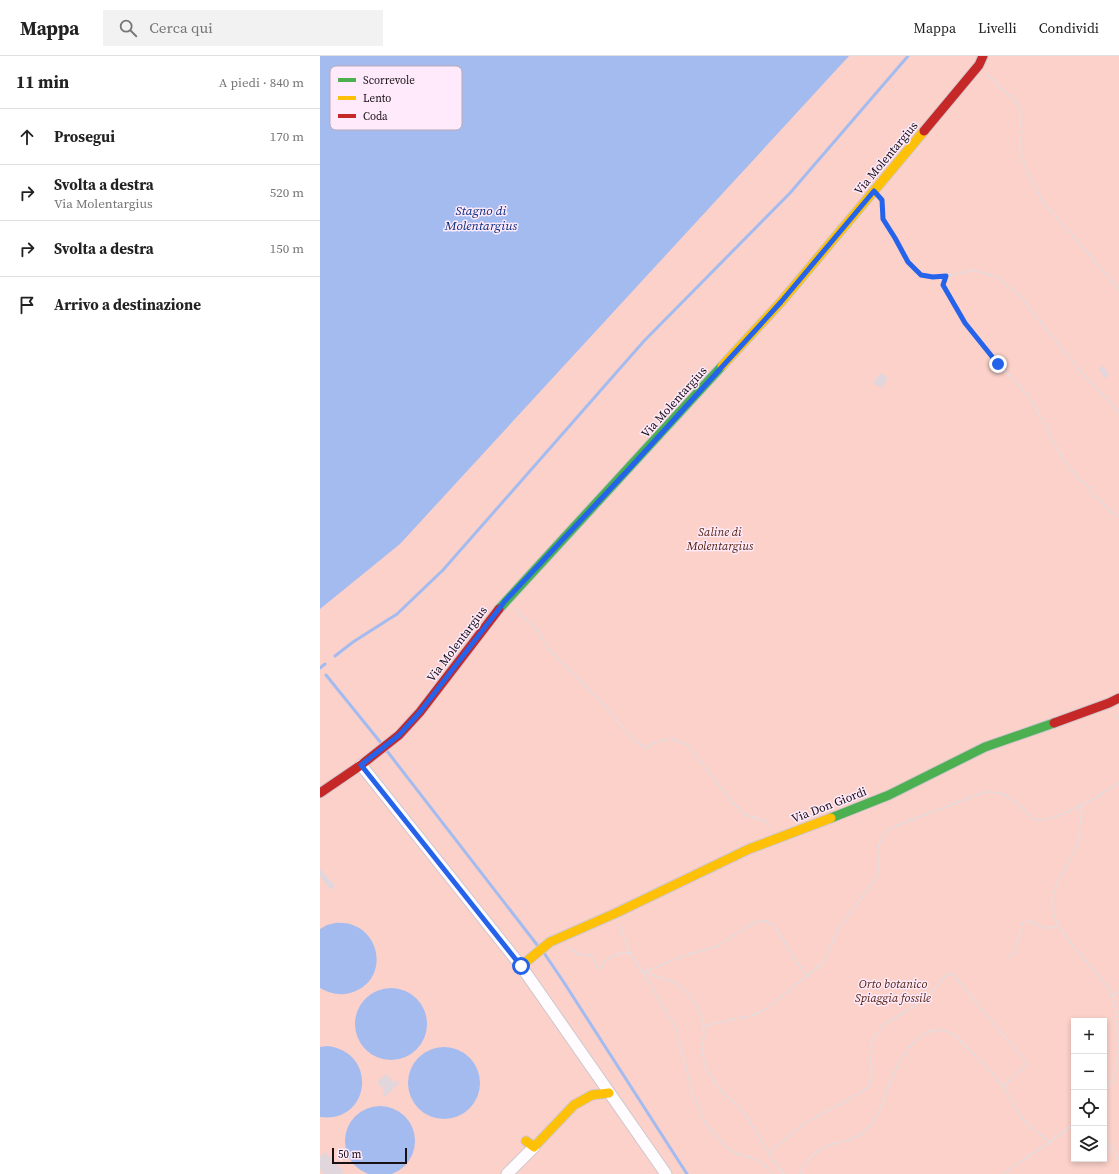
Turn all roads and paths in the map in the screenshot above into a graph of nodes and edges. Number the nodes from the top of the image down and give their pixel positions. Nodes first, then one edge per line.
1 (983, 56) edge
2 (979, 65) junction
3 (874, 191) junction
4 (946, 276) junction
5 (1119, 289) edge
6 (1119, 413) edge
7 (1119, 517) edge
8 (505, 601) junction
9 (1119, 698) edge
10 (361, 765) junction
11 (1119, 783) edge
12 (320, 793) edge
13 (1082, 806) junction
14 (777, 838) junction
15 (616, 913) junction
16 (1058, 927) junction
17 (562, 937) junction
18 (630, 953) junction
19 (1009, 957) dead end
20 (524, 963) junction
21 (643, 972) junction
22 (807, 976) junction
23 (1119, 992) edge
24 (1112, 995) junction
25 (704, 1026) junction
26 (1119, 1060) edge
27 (1003, 1086) junction
28 (1106, 1090) edge
29 (610, 1093) junction
30 (1071, 1126) edge
31 (1107, 1142) edge
32 (1049, 1143) junction
33 (530, 1144) joint
34 (768, 1152) junction
35 (1119, 1160) edge
36 (507, 1174) edge
37 (666, 1174) edge
38 (772, 1174) edge
39 (784, 1174) edge
40 (801, 1174) edge
41 (1002, 1174) edge

1 - 2 street, Via Molentargius
2 - 3 street, Via Molentargius
2 - 5 path
3 - 4 path
3 - 8 street, Via Molentargius
4 - 6 path
4 - 7 path
8 - 10 street, Via Molentargius
8 - 14 path
9 - 14 street, Via Don Giordi
10 - 12 street, Via Molentargius
10 - 20 street
11 - 13 path
13 - 16 path
13 - 22 path
14 - 15 street, Via Don Giordi
15 - 17 street, Via Don Giordi
15 - 18 path
16 - 19 path
16 - 24 path
17 - 18 path
17 - 20 street, Via Don Giordi
18 - 21 path
20 - 29 street
21 - 22 path
21 - 25 path
21 - 38 path
22 - 25 path
23 - 24 path
24 - 26 path
25 - 34 path
26 - 28 path
27 - 32 path
27 - 34 path
27 - 40 path
29 - 33 street
29 - 37 street
30 - 32 path
31 - 35 path
32 - 41 path
33 - 36 street
34 - 39 path

